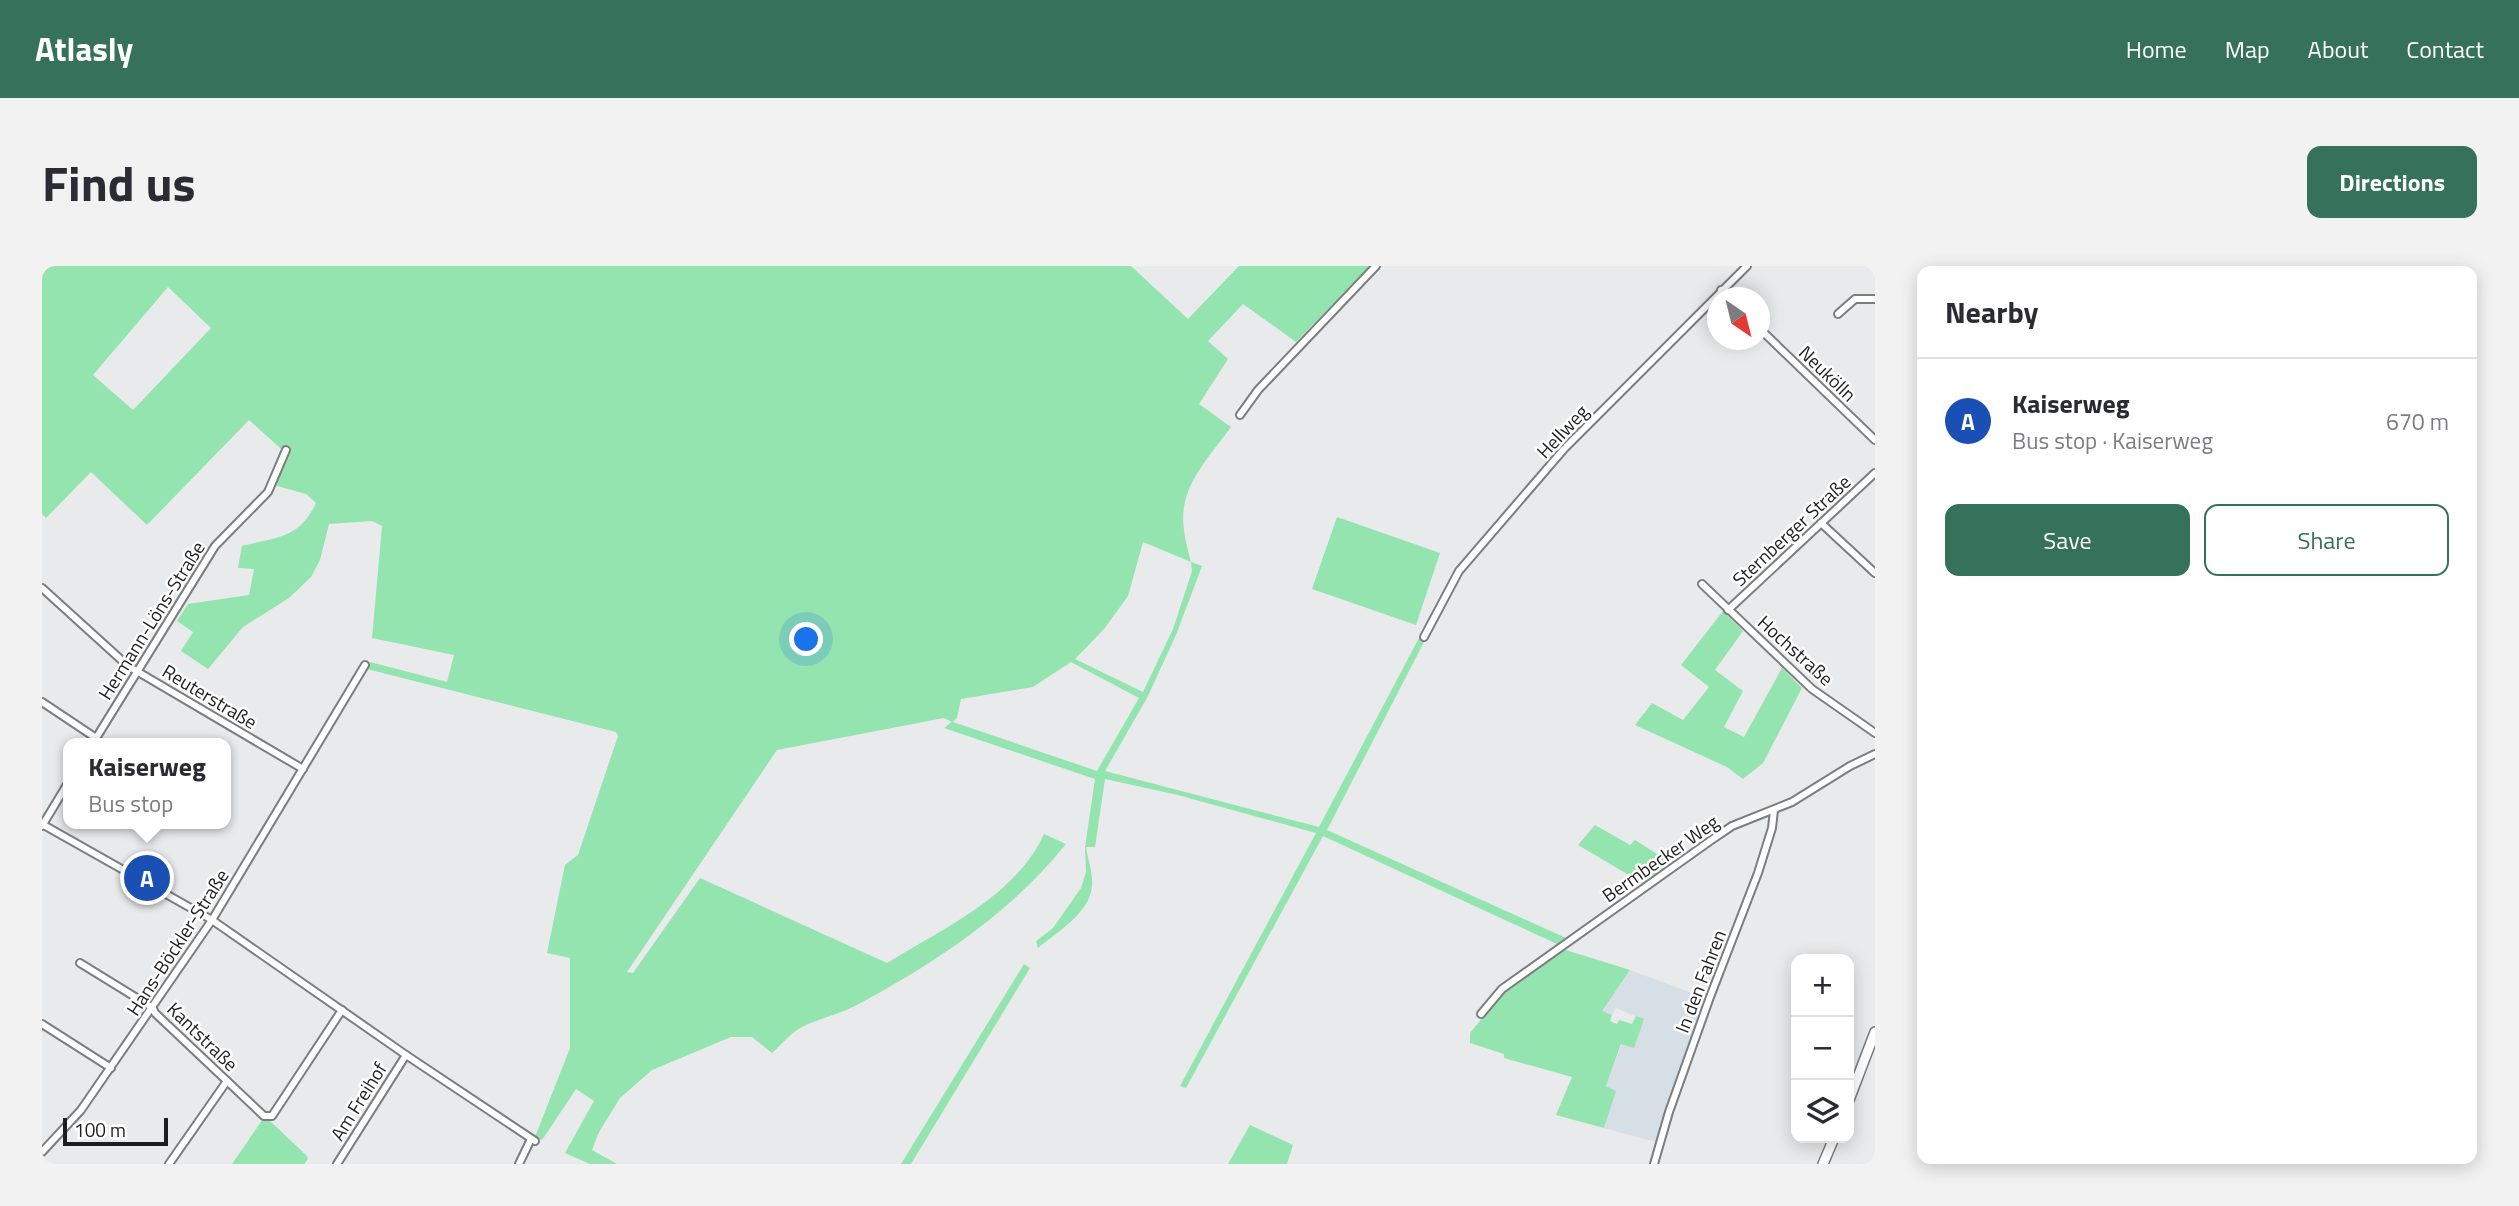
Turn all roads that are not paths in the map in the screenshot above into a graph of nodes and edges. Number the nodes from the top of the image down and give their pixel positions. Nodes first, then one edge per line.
1 (1376, 266) edge
2 (1747, 266) edge
3 (1724, 287) edge
4 (1875, 299) edge
5 (1707, 304) edge
6 (1838, 314) dead end
7 (1770, 339) edge
8 (1240, 415) dead end
9 (1875, 440) edge
10 (286, 450) dead end
11 (1875, 473) edge
12 (1821, 523) junction
13 (1875, 572) edge
14 (1702, 584) dead end
15 (42, 589) edge
16 (1728, 610) junction
17 (1424, 637) dead end
18 (365, 665) dead end
19 (136, 671) junction
20 (42, 702) edge
21 (1875, 733) edge
22 (92, 738) edge
23 (96, 738) edge
24 (1875, 754) edge
25 (303, 769) junction
26 (63, 791) edge
27 (1774, 810) junction
28 (42, 824) edge
29 (212, 920) junction
30 (80, 963) dead end
31 (153, 1008) junction
32 (342, 1010) junction
33 (1481, 1014) dead end
34 (42, 1024) edge
35 (1875, 1032) edge
36 (406, 1055) junction
37 (111, 1068) junction
38 (227, 1081) junction
39 (1854, 1087) edge
40 (1832, 1143) edge
41 (42, 1152) edge
42 (170, 1164) edge
43 (337, 1164) edge
44 (519, 1164) edge
45 (1654, 1164) edge
46 (1823, 1164) edge

1 - 8 street
2 - 3 street, Hellweg
4 - 6 street
5 - 17 street, Hellweg
7 - 9 street, Neukölln
10 - 19 street, Hermann-Löns-Straße
11 - 12 street, Sternberger Straße
12 - 13 street
12 - 16 street, Sternberger Straße
14 - 16 street, Hochstraße
15 - 19 street, Reuterstraße
16 - 21 street, Hochstraße
18 - 25 street, Hans-Böckler-Straße
19 - 23 street, Hermann-Löns-Straße
19 - 25 street, Reuterstraße
20 - 22 street
24 - 27 street, Bermbecker Weg
25 - 29 street, Hans-Böckler-Straße
26 - 28 street
27 - 33 street, Bermbecker Weg
27 - 45 street, In den Fahren
28 - 29 street
29 - 31 street, Hans-Böckler-Straße
29 - 32 street
30 - 31 street, Kantstraße
31 - 37 street, Hans-Böckler-Straße
31 - 38 street, Kantstraße
32 - 36 street
32 - 38 street, Kantstraße
34 - 37 street
35 - 39 main road
36 - 43 street, Am Freihof
36 - 44 street
37 - 41 street, Hans-Böckler-Straße
38 - 42 street
40 - 46 main road

